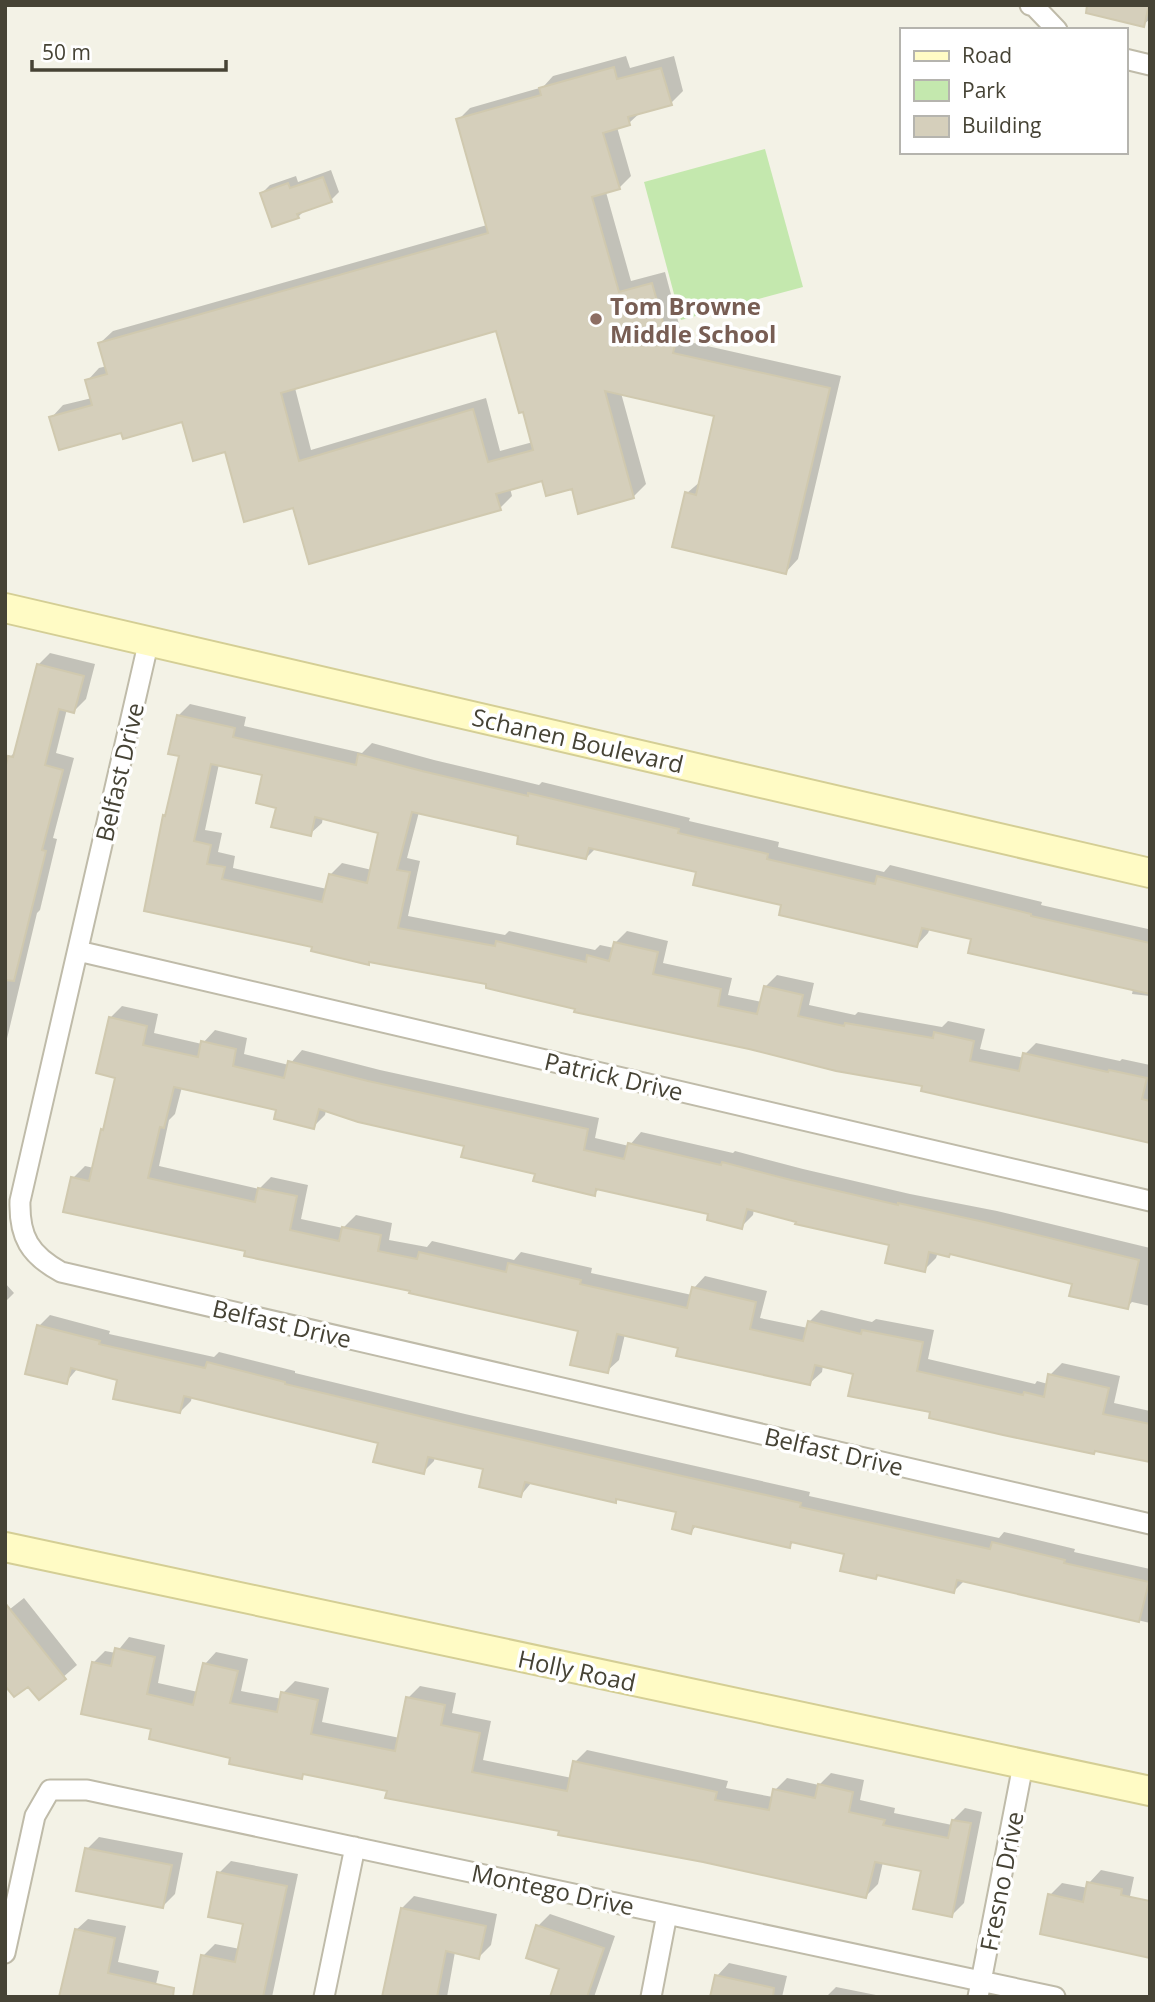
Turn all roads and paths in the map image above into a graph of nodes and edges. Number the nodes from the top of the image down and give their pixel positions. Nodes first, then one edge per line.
1 (1033, 6) edge
2 (1055, 28) edge
3 (1127, 59) edge
4 (1150, 65) edge
5 (5, 608) edge
6 (149, 640) junction
7 (1150, 873) edge
8 (78, 951) junction
9 (1150, 1201) edge
10 (1150, 1524) edge
11 (5, 1548) edge
12 (1023, 1765) junction
13 (1150, 1791) edge
14 (355, 1847) junction
15 (667, 1914) junction
16 (5, 1953) edge
17 (980, 1989) edge
18 (324, 1997) edge
19 (651, 1997) edge
20 (1055, 1997) edge

1 - 2 street
3 - 4 street
5 - 6 street, Schanen Boulevard
6 - 7 street, Schanen Boulevard
6 - 8 street, Belfast Drive
8 - 9 street, Patrick Drive
8 - 10 street, Belfast Drive
11 - 12 street, Holly Road
12 - 13 street, Holly Road
12 - 17 street, Fresno Drive
14 - 15 street, Montego Drive
14 - 16 street, Montego Drive
14 - 18 street
15 - 17 street, Montego Drive
15 - 19 street
17 - 20 street, Montego Drive

